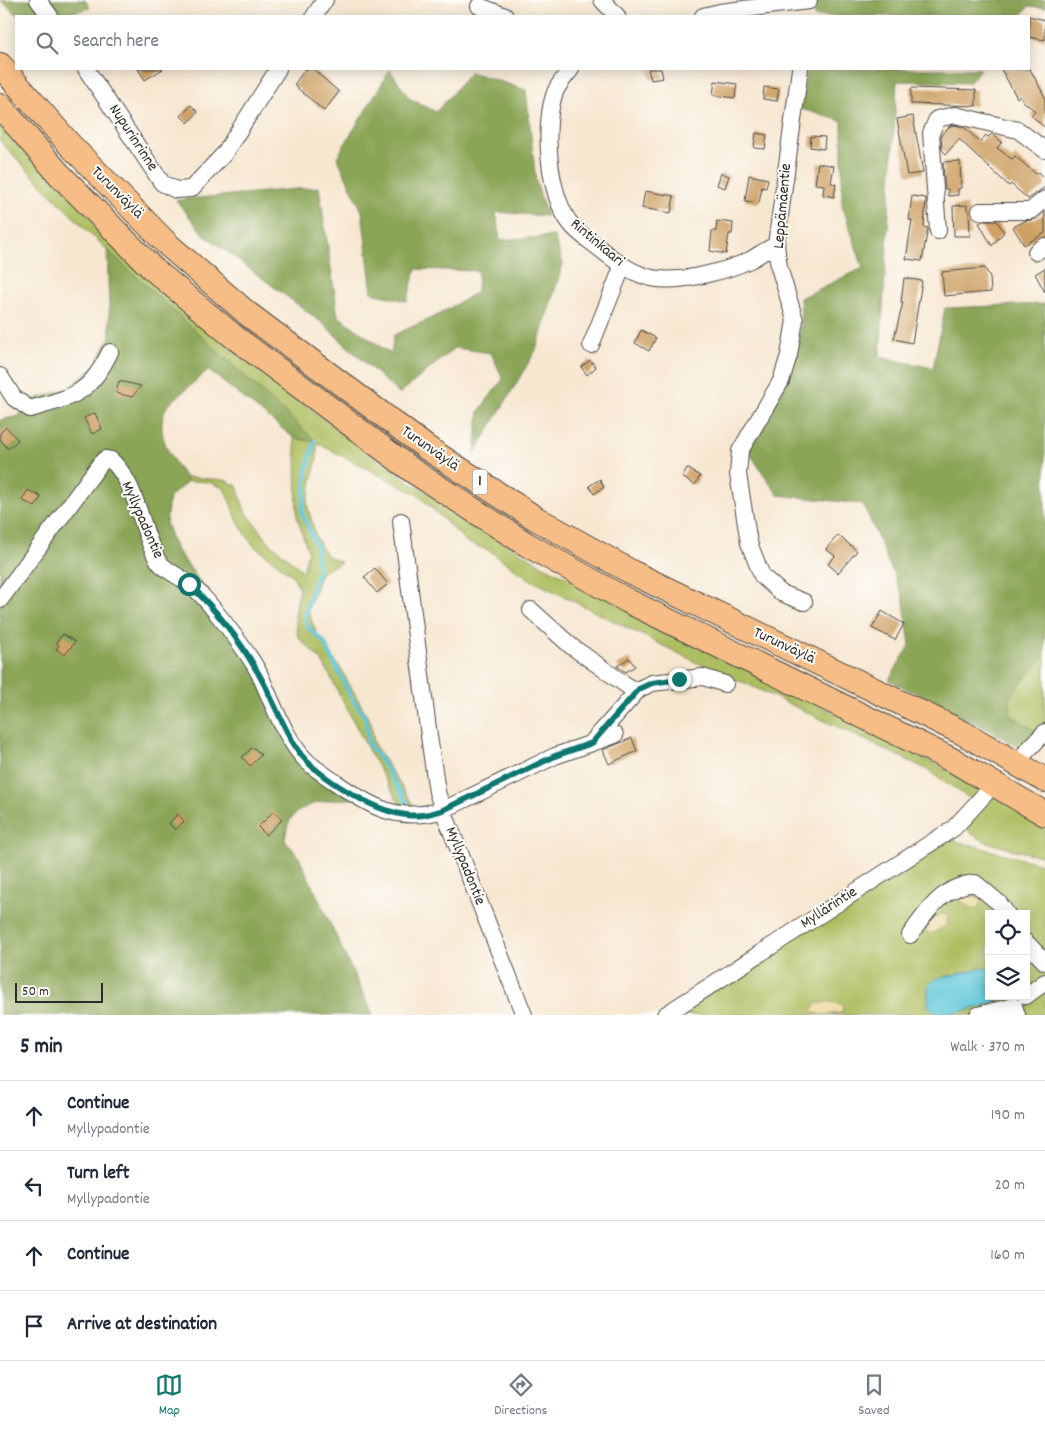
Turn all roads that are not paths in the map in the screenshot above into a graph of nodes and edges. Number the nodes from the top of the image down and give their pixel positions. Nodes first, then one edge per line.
1 (38, 0) edge
2 (325, 0) edge
3 (602, 0) edge
4 (479, 6) dead end
5 (808, 6) edge
6 (49, 15) edge
7 (315, 15) edge
8 (502, 15) edge
9 (616, 15) edge
10 (707, 15) edge
11 (0, 65) edge
12 (87, 70) edge
13 (277, 70) edge
14 (571, 70) edge
15 (800, 70) edge
16 (0, 106) edge
17 (1045, 150) edge
18 (1045, 200) edge
19 (980, 212) dead end
20 (938, 231) dead end
21 (776, 244) junction
22 (623, 266) junction
23 (591, 345) dead end
24 (110, 352) dead end
25 (0, 376) edge
26 (401, 521) dead end
27 (0, 600) edge
28 (804, 602) dead end
29 (531, 610) dead end
30 (725, 684) dead end
31 (636, 692) junction
32 (1045, 732) edge
33 (615, 734) dead end
34 (592, 743) junction
35 (1024, 753) dead end
36 (1045, 780) edge
37 (986, 793) dead end
38 (443, 810) junction
39 (1045, 814) edge
40 (1004, 910) edge
41 (910, 935) dead end
42 (1030, 946) edge
43 (1045, 962) edge
44 (1045, 982) edge
45 (1021, 1003) edge
46 (524, 1015) edge
47 (665, 1015) edge
48 (978, 1015) edge

1 - 6 street
2 - 7 street
3 - 9 street
4 - 8 street
5 - 10 street
11 - 36 highway, Turunväylä / 1
12 - 13 street, Nupurinrinne
14 - 22 street, Rintinkaari
15 - 21 street, Leppämäentie
16 - 39 highway, Turunväylä / 1
17 - 20 street
18 - 19 street
21 - 22 street, Rintinkaari
21 - 28 street, Leppämäentie
22 - 23 street
24 - 25 street
26 - 38 street
27 - 38 street, Myllypadontie
29 - 31 street
30 - 31 street
31 - 34 street
32 - 35 street
33 - 34 street
34 - 38 street
37 - 47 street, Myllärintie
38 - 46 street, Myllypadontie
40 - 41 street
42 - 43 street
44 - 45 street
45 - 48 street

